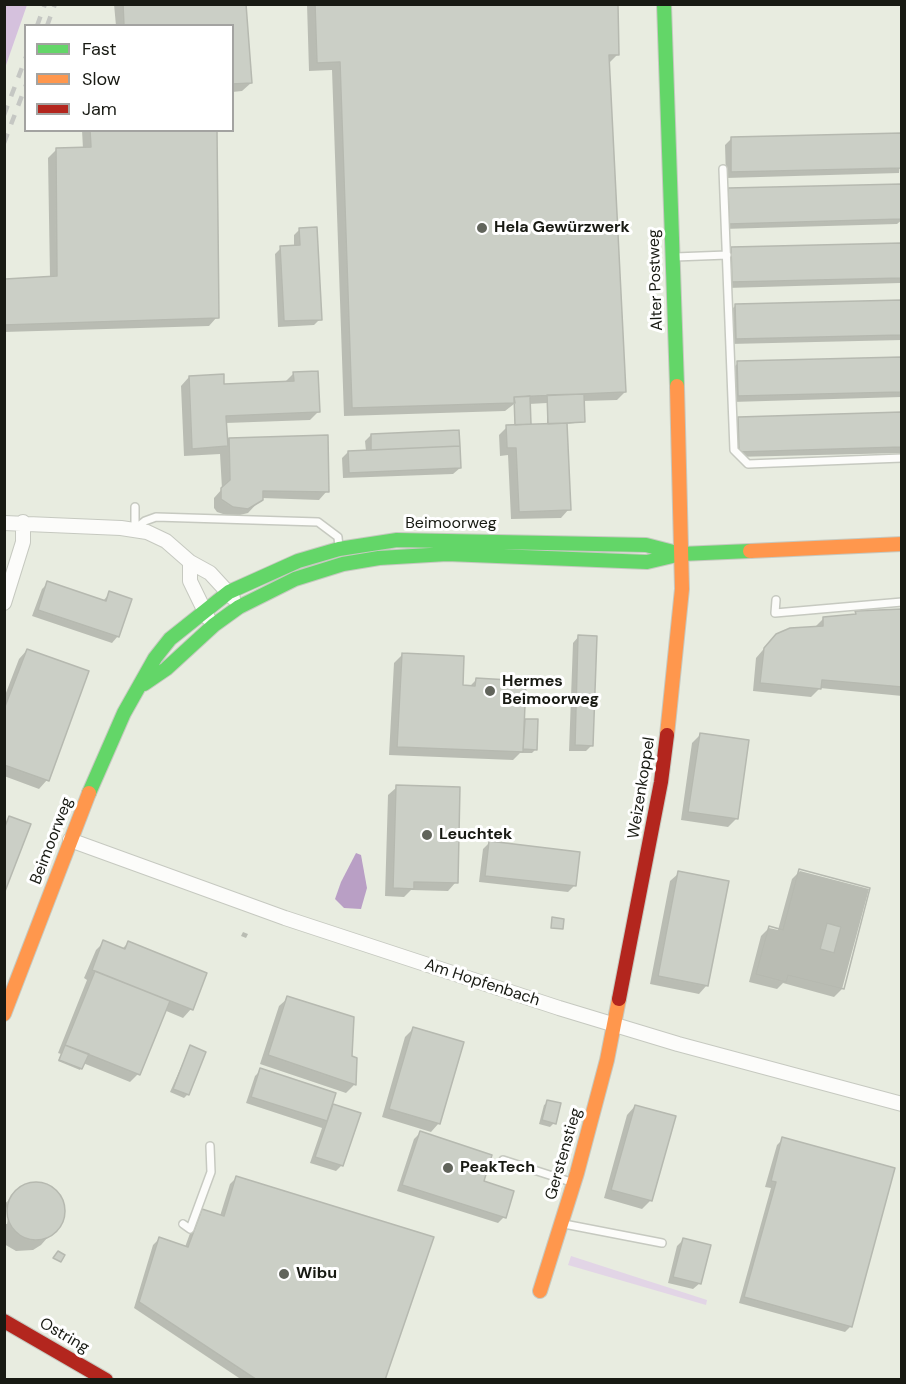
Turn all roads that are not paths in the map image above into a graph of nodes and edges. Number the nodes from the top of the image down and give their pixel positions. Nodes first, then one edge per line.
1 (664, 4) edge
2 (723, 170) dead end
3 (727, 255) junction
4 (672, 257) junction
5 (902, 458) edge
6 (135, 507) dead end
7 (23, 522) junction
8 (4, 523) edge
9 (135, 529) junction
10 (902, 544) edge
11 (339, 549) junction
12 (681, 554) junction
13 (190, 562) junction
14 (343, 564) junction
15 (229, 592) junction
16 (776, 600) dead end
17 (902, 602) edge
18 (4, 603) edge
19 (239, 607) junction
20 (203, 611) junction
21 (214, 625) junction
22 (141, 686) junction
23 (70, 840) junction
24 (4, 1014) edge
25 (614, 1024) junction
26 (902, 1104) edge
27 (210, 1146) dead end
28 (503, 1160) dead end
29 (574, 1183) junction
30 (183, 1224) dead end
31 (562, 1224) junction
32 (662, 1243) dead end
33 (540, 1291) dead end
34 (4, 1321) edge
35 (106, 1380) edge

1 - 4 main road, Alter Postweg
2 - 3 lane
3 - 4 lane
3 - 5 lane
4 - 12 main road, Alter Postweg
6 - 9 lane
7 - 8 street
7 - 9 street
7 - 18 street
9 - 11 lane
9 - 13 street
10 - 12 main road, Beimoorweg
11 - 12 main road, Beimoorweg
11 - 14 lane
11 - 15 main road, Beimoorweg
12 - 14 main road, Beimoorweg
12 - 25 main road, Weizenkoppel
13 - 15 street
13 - 20 street
14 - 19 main road, Beimoorweg
15 - 19 street
15 - 20 main road, Beimoorweg
16 - 17 lane
19 - 21 main road, Beimoorweg
20 - 21 street
20 - 22 main road, Beimoorweg
21 - 22 main road, Beimoorweg
22 - 23 main road, Beimoorweg
23 - 24 main road, Beimoorweg
23 - 25 street, Am Hopfenbach
25 - 26 street, Am Hopfenbach
25 - 29 main road, Gerstenstieg
27 - 30 lane
28 - 29 lane
29 - 31 main road, Gerstenstieg
31 - 32 lane
31 - 33 main road, Gerstenstieg
34 - 35 main road, Ostring

